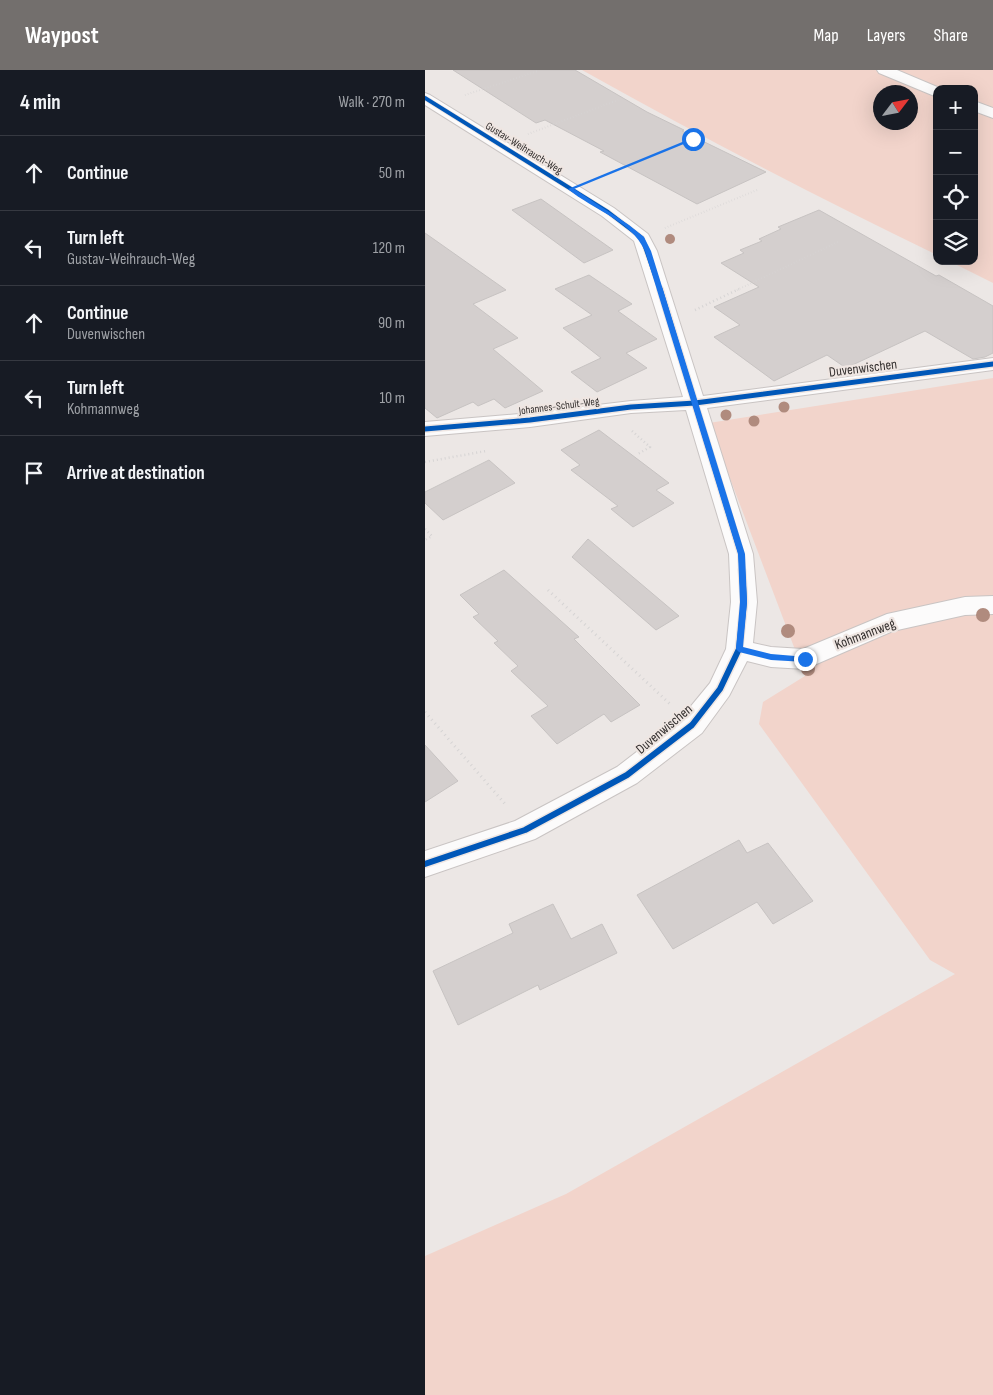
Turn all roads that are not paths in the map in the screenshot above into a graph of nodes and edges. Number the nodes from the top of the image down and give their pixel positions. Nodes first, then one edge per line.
1 (884, 70) edge
2 (933, 90) edge
3 (430, 101) edge
4 (978, 107) edge
5 (993, 113) edge
6 (993, 364) edge
7 (695, 403) junction
8 (425, 429) edge
9 (993, 605) edge
10 (739, 649) junction
11 (425, 864) edge

1 - 2 street
3 - 7 street, Gustav-Weihrauch-Weg
4 - 5 street
6 - 7 street, Duvenwischen
7 - 8 street, Johannes-Schult-Weg
7 - 10 street, Duvenwischen
9 - 10 street, Kohmannweg
10 - 11 street, Duvenwischen

